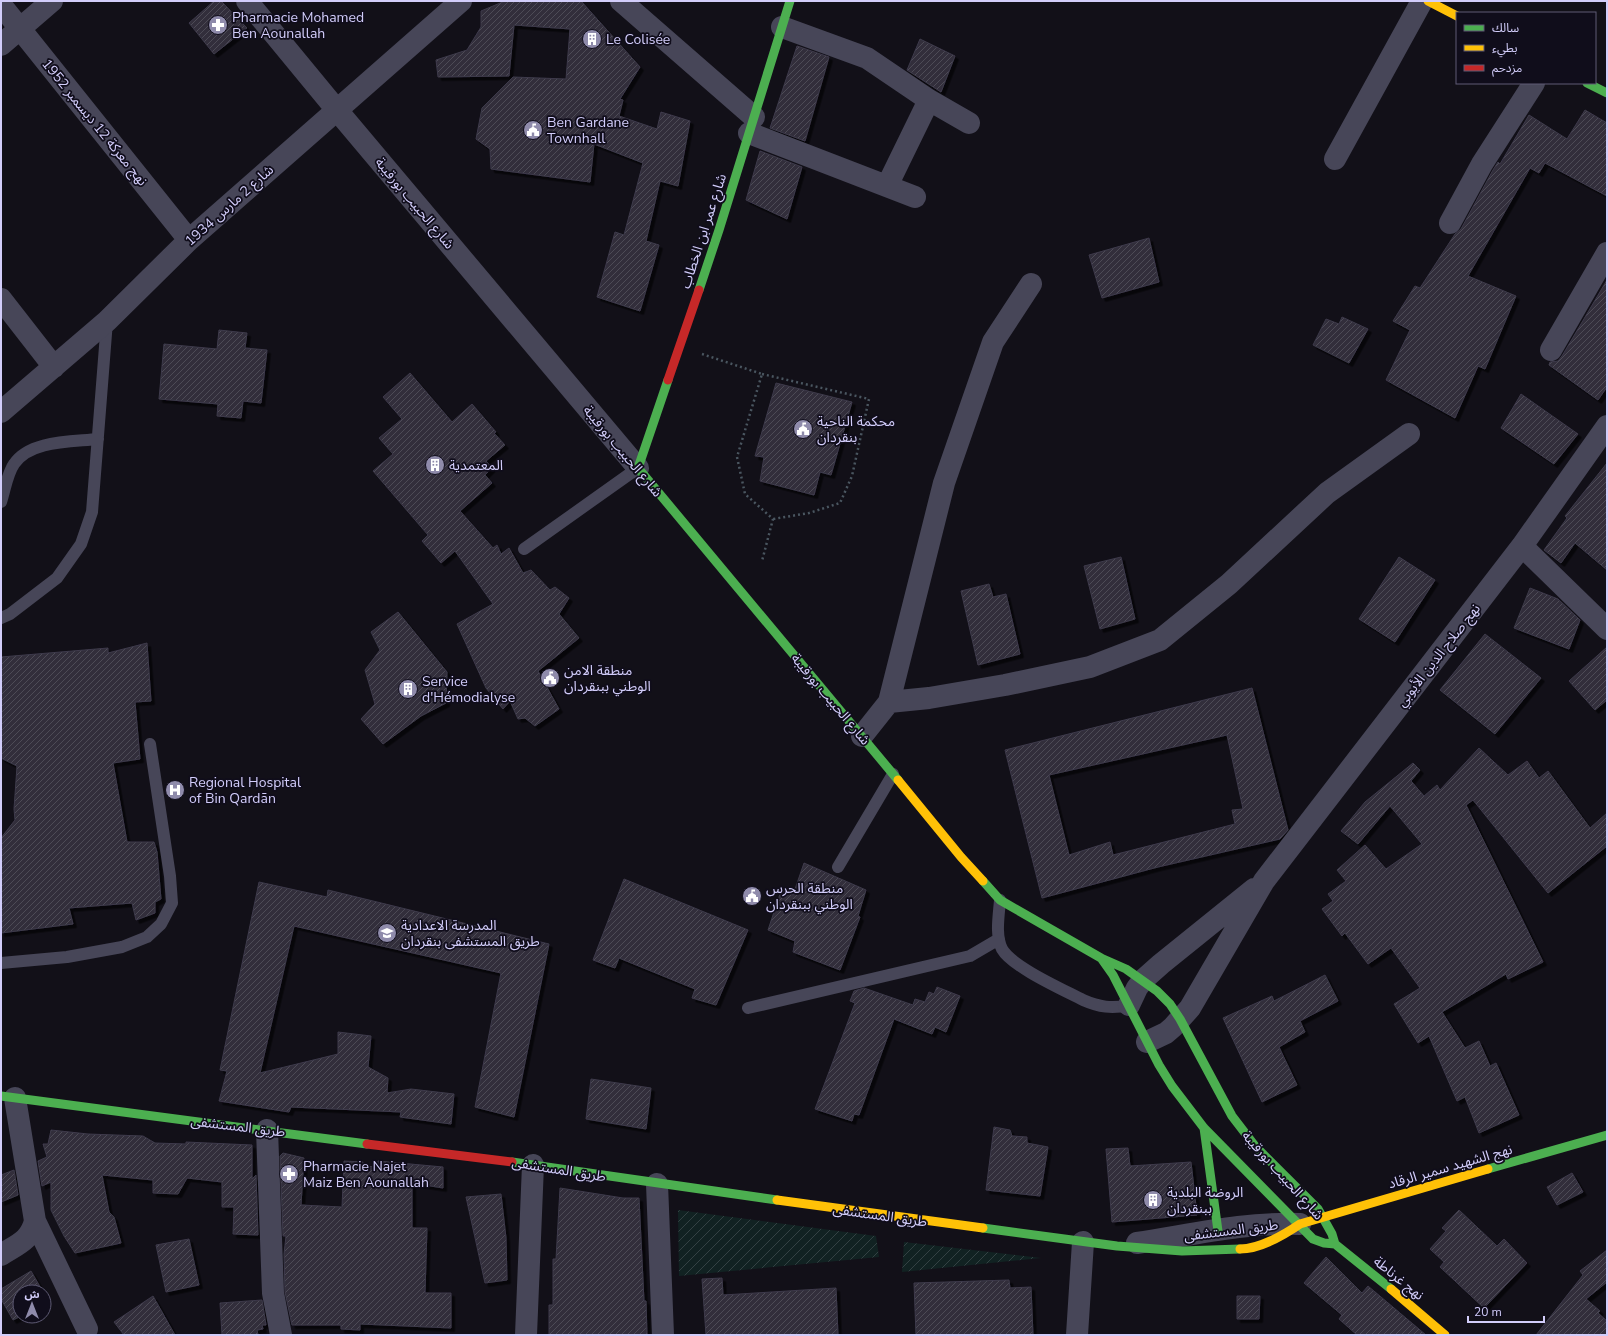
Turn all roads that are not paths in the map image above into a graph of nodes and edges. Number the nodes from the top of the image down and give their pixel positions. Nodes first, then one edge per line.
1 (52, 1) edge
2 (247, 1) edge
3 (461, 1) edge
4 (621, 1) edge
5 (790, 1) edge
6 (1422, 1) edge
7 (1428, 1) edge
8 (1, 5) edge
9 (1456, 15) edge
10 (782, 27) junction
11 (20, 28) junction
12 (1, 45) edge
13 (1533, 84) edge
14 (1589, 84) edge
15 (1607, 93) edge
16 (929, 100) junction
17 (336, 110) junction
18 (969, 122) dead end
19 (752, 125) junction
20 (1336, 159) dead end
21 (887, 186) junction
22 (915, 197) dead end
23 (1450, 223) dead end
24 (189, 240) junction
25 (1607, 253) edge
26 (1030, 284) dead end
27 (1, 300) edge
28 (107, 321) junction
29 (1551, 350) dead end
30 (54, 367) junction
31 (1, 412) edge
32 (1607, 426) edge
33 (1409, 434) dead end
34 (98, 439) junction
35 (638, 468) junction
36 (1, 502) edge
37 (1522, 546) junction
38 (524, 549) dead end
39 (1, 618) edge
40 (1607, 629) edge
41 (889, 702) junction
42 (862, 736) junction
43 (150, 744) dead end
44 (893, 774) junction
45 (838, 867) dead end
46 (1264, 881) junction
47 (1000, 900) junction
48 (999, 939) junction
49 (1101, 958) junction
50 (1, 963) edge
51 (1143, 980) junction
52 (1129, 1005) junction
53 (748, 1008) dead end
54 (1180, 1019) junction
55 (1147, 1042) junction
56 (8, 1097) edge
57 (1204, 1128) junction
58 (267, 1130) junction
59 (1607, 1135) edge
60 (533, 1165) junction
61 (658, 1184) junction
62 (1323, 1217) junction
63 (35, 1221) junction
64 (1300, 1224) junction
65 (1218, 1231) junction
66 (1083, 1242) junction
67 (1335, 1244) junction
68 (1117, 1246) junction
69 (1, 1255) edge
70 (87, 1329) dead end
71 (281, 1335) edge
72 (526, 1335) edge
73 (663, 1335) edge
74 (1077, 1335) edge
75 (1444, 1335) edge

1 - 11 street
2 - 17 street, شارع الحبيب بورقيبة
3 - 17 street, شارع 2 مارس 1934
4 - 19 street
5 - 10 main road, شارع عمر ابن الخطاب
6 - 20 street
7 - 9 main road
8 - 11 street, نهج معركة 12 ديسمبر 1952
10 - 16 street
10 - 19 main road, شارع عمر ابن الخطاب
11 - 12 street
11 - 24 street, نهج معركة 12 ديسمبر 1952
13 - 23 street
14 - 15 main road
16 - 18 street
16 - 21 street
17 - 24 street, شارع 2 مارس 1934
17 - 35 street, شارع الحبيب بورقيبة
19 - 21 street
19 - 35 main road, شارع عمر ابن الخطاب
21 - 22 street
24 - 28 street, شارع 2 مارس 1934
25 - 29 street
26 - 41 street
27 - 30 street
28 - 30 street, شارع 2 مارس 1934
28 - 34 lane
30 - 31 street, شارع 2 مارس 1934
32 - 37 street, نهج صلاح الدين الأيوبي
33 - 41 street
34 - 36 lane
34 - 39 lane
35 - 38 lane
35 - 42 main road, شارع الحبيب بورقيبة
37 - 40 street
37 - 46 street, نهج صلاح الدين الأيوبي
41 - 42 street
42 - 44 main road, شارع الحبيب بورقيبة
43 - 50 lane
44 - 45 lane
44 - 47 main road, شارع الحبيب بورقيبة
46 - 51 street
46 - 54 street
47 - 48 lane
47 - 49 main road, شارع الحبيب بورقيبة
48 - 52 lane
48 - 53 lane
49 - 51 main road, شارع الحبيب بورقيبة
49 - 52 main road, شارع الحبيب بورقيبة
51 - 52 street
51 - 54 main road, شارع الحبيب بورقيبة
52 - 55 main road, شارع الحبيب بورقيبة
54 - 55 street
54 - 62 main road, شارع الحبيب بورقيبة
55 - 57 main road, شارع الحبيب بورقيبة
56 - 58 main road, طريق المستشفى
56 - 63 street
57 - 64 main road, شارع الحبيب بورقيبة
57 - 65 main road
58 - 60 main road, طريق المستشفى
58 - 71 street
59 - 62 main road, نهج الشهيد سمير الرقاد
60 - 61 main road, طريق المستشفى
60 - 72 street
61 - 66 main road, طريق المستشفى
61 - 73 street
62 - 64 main road, نهج الشهيد سمير الرقاد
62 - 67 main road, شارع الحبيب بورقيبة
63 - 69 street
63 - 70 street
64 - 65 street, طريق المستشفى
64 - 67 main road, شارع الحبيب بورقيبة
64 - 68 main road, طريق المستشفى
65 - 68 street, طريق المستشفى
66 - 68 main road, طريق المستشفى
66 - 74 street
67 - 75 main road, نهج غرناطة

